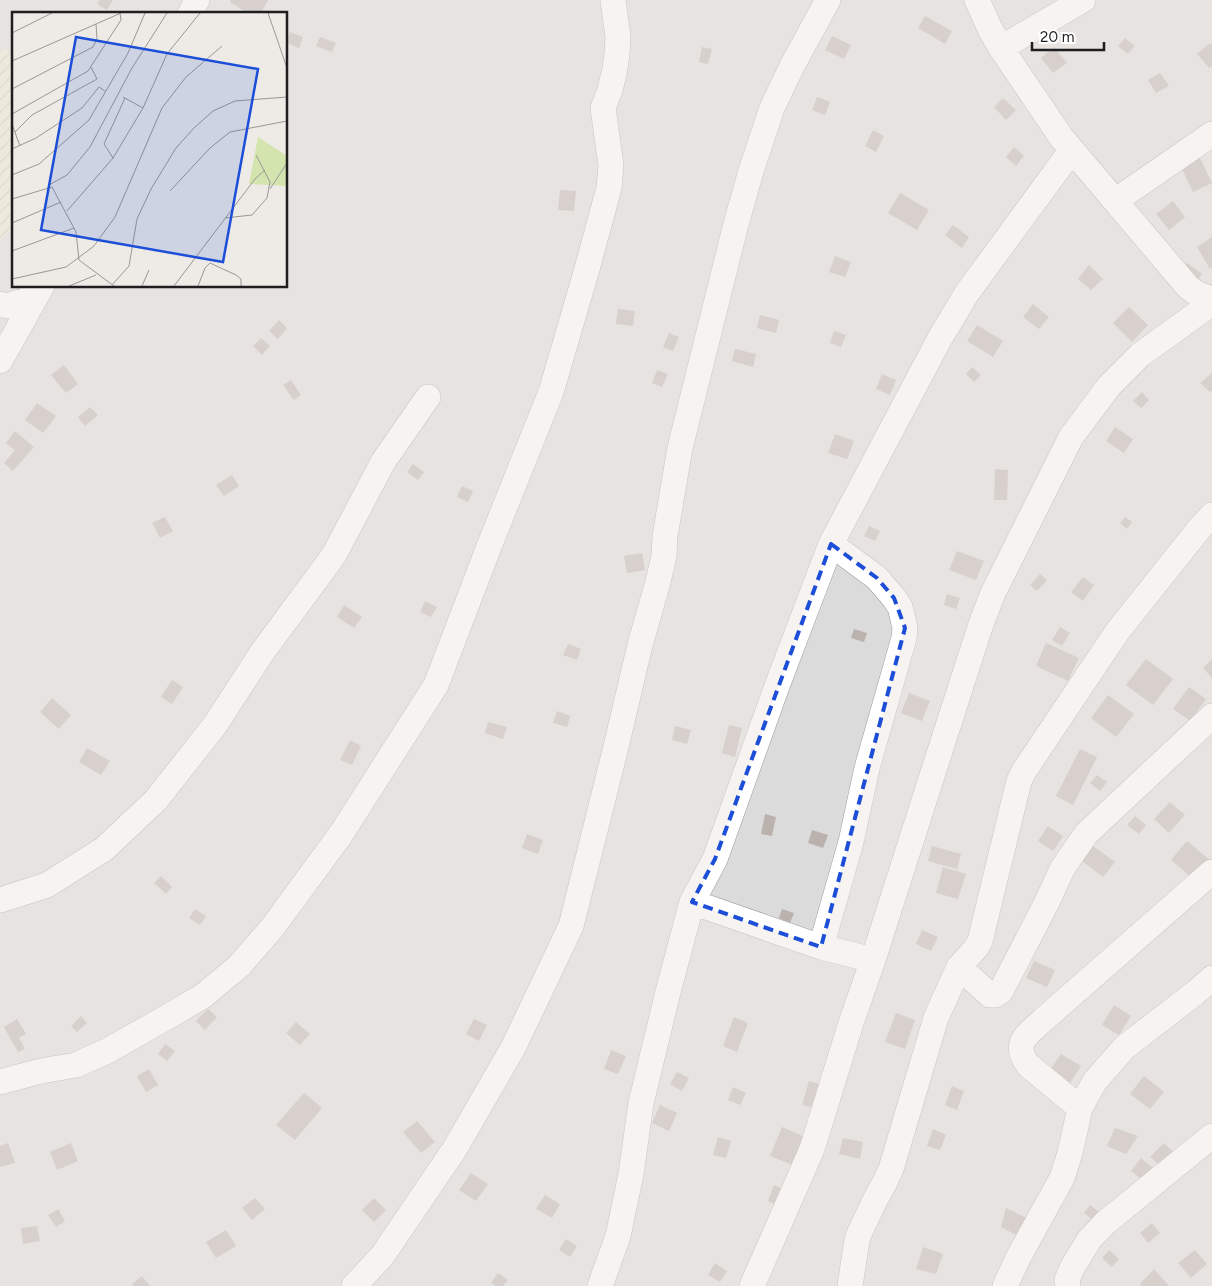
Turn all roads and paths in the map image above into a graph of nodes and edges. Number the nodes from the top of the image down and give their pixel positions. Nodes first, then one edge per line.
1 (197, 0) edge
2 (613, 0) edge
3 (828, 0) edge
4 (977, 0) edge
5 (1083, 0) edge
6 (191, 12) edge
7 (1001, 48) junction
8 (1212, 134) edge
9 (1072, 150) junction
10 (1115, 201) junction
11 (36, 288) edge
12 (41, 288) edge
13 (1212, 299) edge
14 (1212, 303) edge
15 (0, 304) edge
16 (0, 361) edge
17 (428, 397) dead end
18 (1212, 515) edge
19 (831, 544) junction
20 (1212, 716) edge
21 (1212, 872) edge
22 (0, 900) edge
23 (692, 902) junction
24 (821, 947) junction
25 (873, 960) junction
26 (959, 967) junction
27 (1212, 978) edge
28 (0, 1082) edge
29 (1080, 1108) junction
30 (1212, 1136) edge
31 (354, 1286) edge
32 (600, 1286) edge
33 (752, 1286) edge
34 (850, 1286) edge
35 (1005, 1286) edge
36 (1068, 1286) edge

1 - 6 street
2 - 28 street
3 - 31 street
4 - 7 street
5 - 7 street
7 - 9 street
8 - 10 street
9 - 10 street
9 - 19 street
10 - 13 street
11 - 15 street
12 - 16 street
14 - 25 street
17 - 22 street
18 - 26 street
19 - 23 street
19 - 24 street
20 - 26 street
21 - 29 street
23 - 24 street
23 - 32 street
24 - 25 street
25 - 33 street
26 - 34 street
27 - 29 street
29 - 35 street
30 - 36 street

